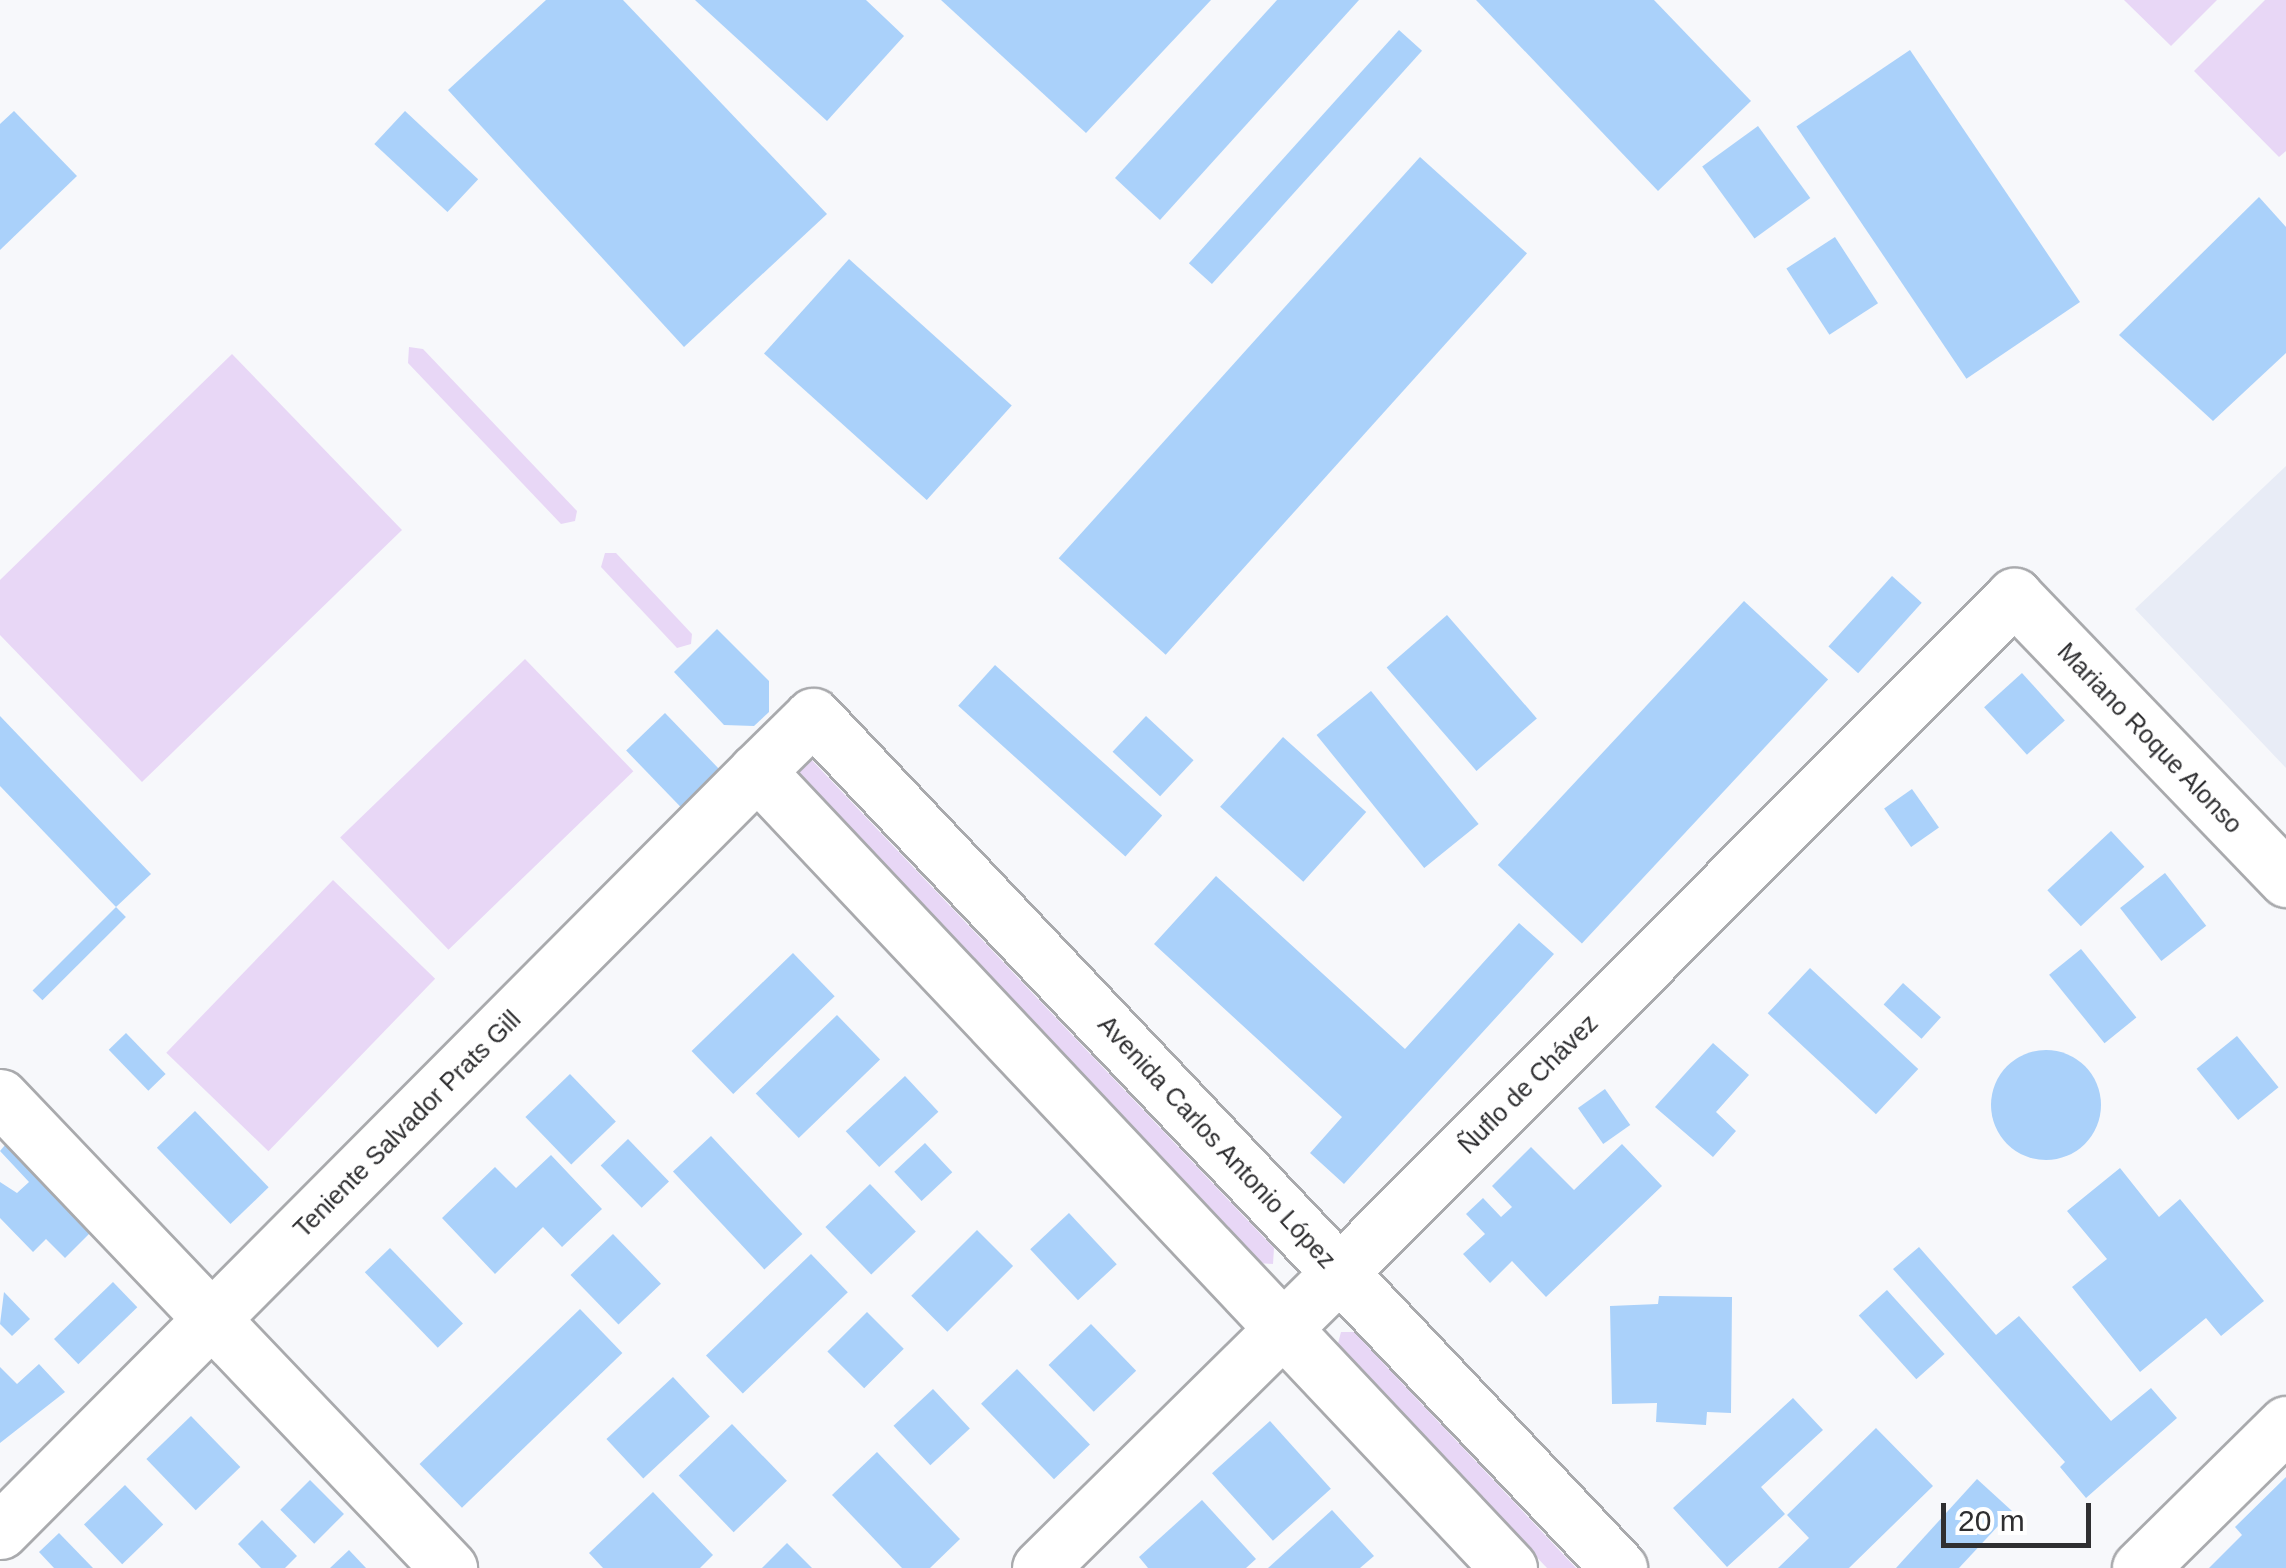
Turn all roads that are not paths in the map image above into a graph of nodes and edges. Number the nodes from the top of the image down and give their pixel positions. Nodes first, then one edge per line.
1 (2014, 596) joint
2 (814, 716) joint
3 (757, 772) junction
4 (2286, 879) edge
5 (0, 1098) edge
6 (1340, 1272) junction
7 (212, 1320) junction
8 (1283, 1328) junction
9 (2286, 1424) edge
10 (0, 1531) edge
11 (449, 1568) edge
12 (1040, 1568) edge
13 (1509, 1568) edge
14 (1619, 1568) edge
15 (2140, 1568) edge

1 - 4 street, Mariano Roque Alonso
1 - 6 street, Ñuflo de Chávez
2 - 3 street, Teniente Salvador Prats Gill
2 - 6 street, Avenida Carlos Antonio López
3 - 7 street, Teniente Salvador Prats Gill
3 - 8 street
5 - 7 street
6 - 8 street, Ñuflo de Chávez
6 - 14 street, Avenida Carlos Antonio López
7 - 10 street, Teniente Salvador Prats Gill
7 - 11 street
8 - 12 street, Ñuflo de Chávez
8 - 13 street
9 - 15 street

